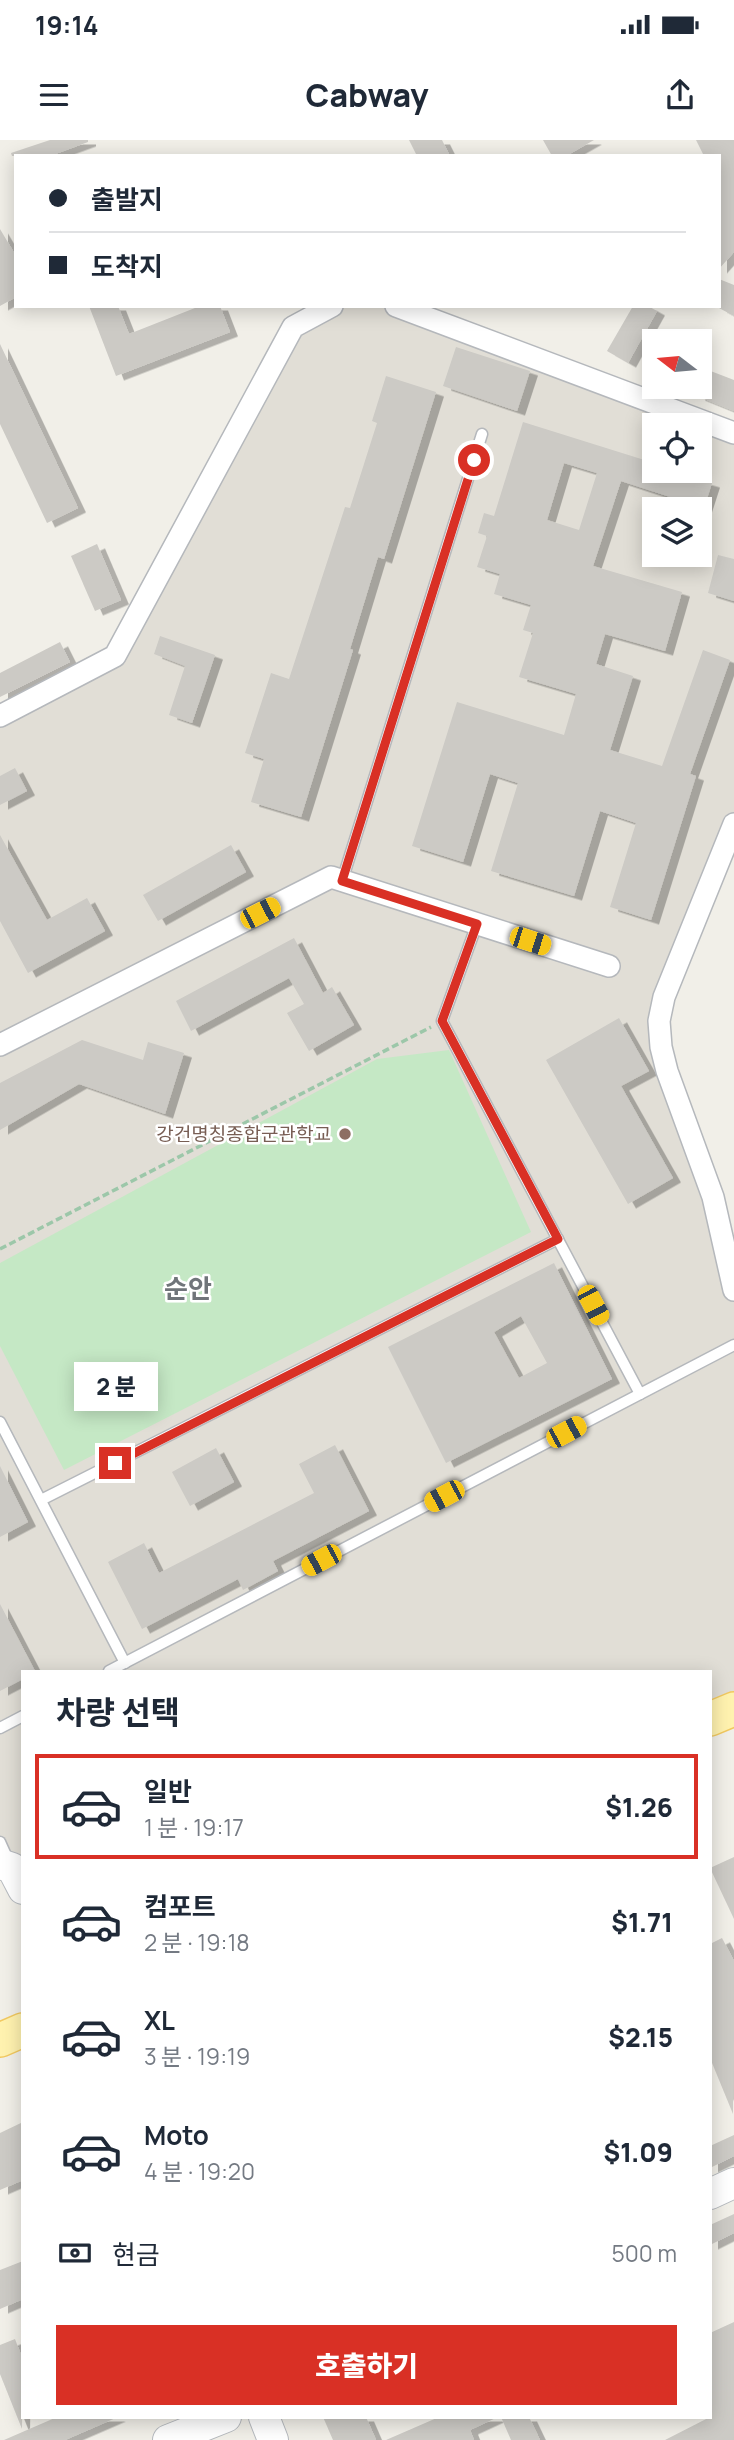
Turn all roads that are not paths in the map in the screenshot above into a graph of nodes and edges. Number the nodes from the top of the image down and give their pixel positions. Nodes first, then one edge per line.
1 (328, 308) edge
2 (401, 308) edge
3 (734, 433) edge
4 (482, 434) dead end
5 (0, 716) edge
6 (734, 824) edge
7 (342, 881) junction
8 (477, 924) junction
9 (609, 966) dead end
10 (0, 1045) edge
11 (558, 1239) junction
12 (734, 1290) edge
13 (734, 1345) edge
14 (640, 1394) junction
15 (0, 1422) edge
16 (41, 1500) junction
17 (125, 1663) junction
18 (111, 1670) edge
19 (734, 1709) edge
20 (21, 1717) edge
21 (712, 1718) edge
22 (0, 1728) edge
23 (21, 2031) edge
24 (0, 2040) edge
25 (734, 2183) edge
26 (712, 2193) edge
27 (221, 2419) edge
28 (265, 2419) edge
29 (168, 2440) edge
30 (273, 2440) edge

1 - 5 street
2 - 3 street
4 - 7 lane
6 - 12 street
7 - 8 street
7 - 10 street
8 - 9 street
8 - 11 lane
11 - 14 lane
11 - 16 lane
13 - 14 lane
14 - 17 lane
15 - 16 lane
16 - 17 lane
17 - 18 lane
19 - 21 main road
20 - 22 lane
23 - 24 main road
25 - 26 street
27 - 29 street
28 - 30 street

